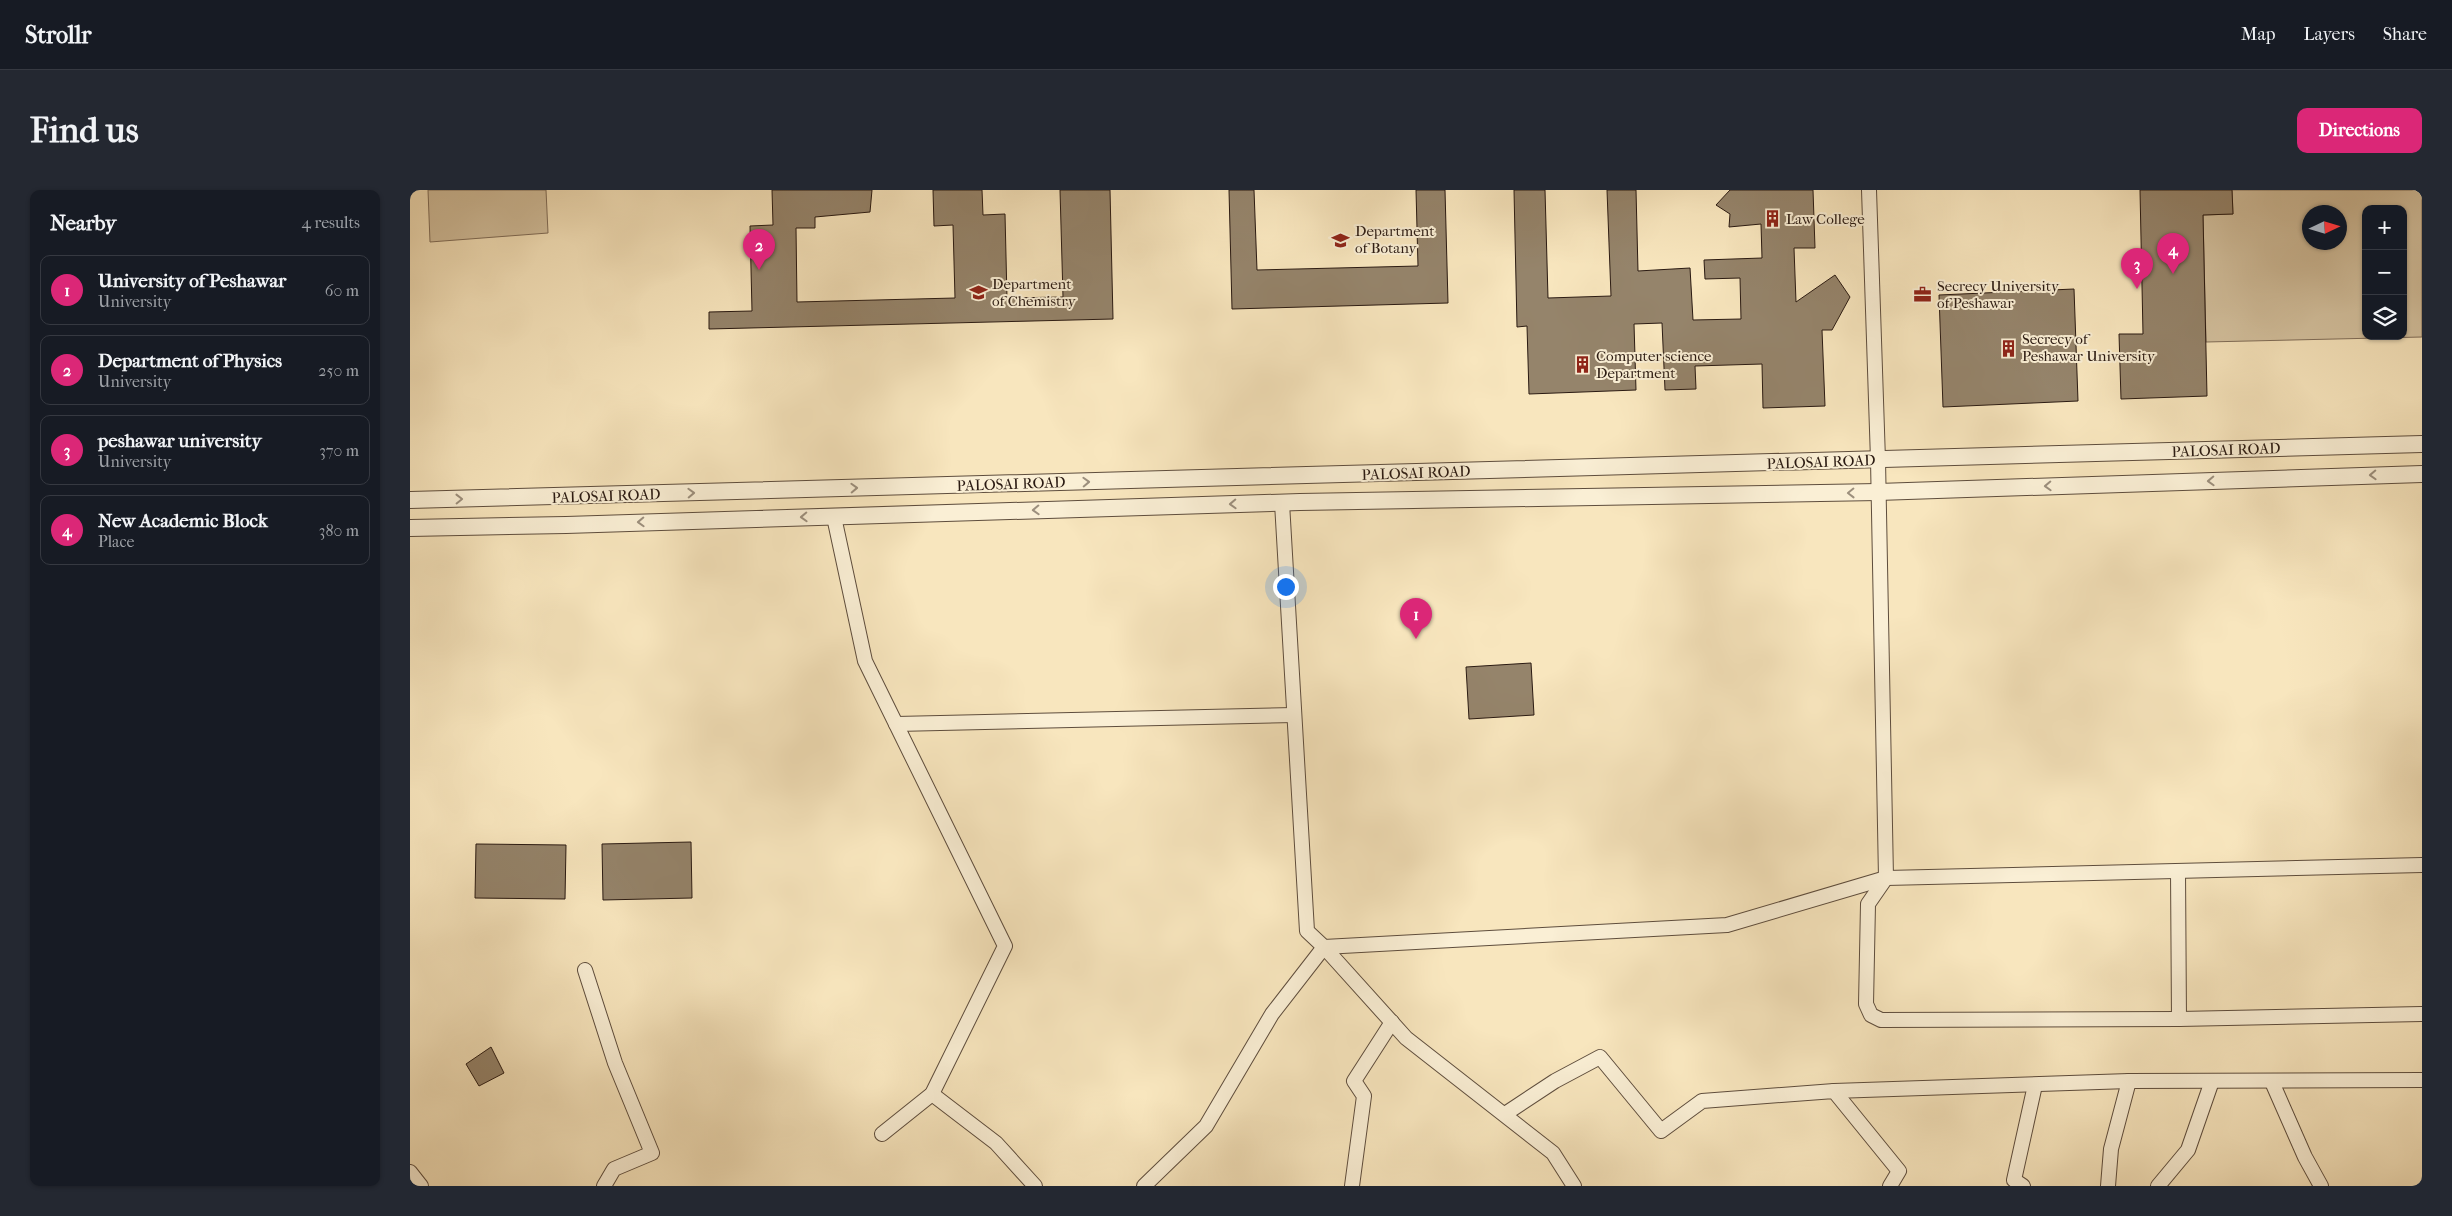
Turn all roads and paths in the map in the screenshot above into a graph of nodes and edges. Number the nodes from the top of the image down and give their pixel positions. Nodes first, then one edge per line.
1 (1869, 190) edge
2 (2422, 444) edge
3 (1878, 460) junction
4 (2422, 474) edge
5 (1284, 476) junction
6 (935, 486) junction
7 (1878, 492) junction
8 (410, 500) edge
9 (1282, 503) junction
10 (934, 513) junction
11 (834, 516) junction
12 (410, 528) edge
13 (1294, 715) junction
14 (896, 724) junction
15 (2422, 865) edge
16 (2178, 871) junction
17 (1886, 878) junction
18 (1324, 947) junction
19 (585, 970) dead end
20 (2422, 1014) edge
21 (2179, 1019) junction
22 (1392, 1022) junction
23 (2422, 1080) edge
24 (2129, 1081) junction
25 (2212, 1082) junction
26 (2272, 1082) junction
27 (2035, 1084) junction
28 (1834, 1091) junction
29 (932, 1094) junction
30 (1505, 1114) junction
31 (882, 1134) dead end
32 (410, 1172) edge
33 (421, 1186) edge
34 (604, 1186) edge
35 (1035, 1186) edge
36 (1144, 1186) edge
37 (1352, 1186) edge
38 (1574, 1186) edge
39 (1890, 1186) edge
40 (2023, 1186) edge
41 (2108, 1186) edge
42 (2158, 1186) edge
43 (2321, 1186) edge

1 - 3 street
2 - 3 street, PALOSAI ROAD
3 - 5 street, PALOSAI ROAD
3 - 7 street
4 -> 7 street
6 -> 5 street, PALOSAI ROAD
5 - 9 street
8 -> 6 street, PALOSAI ROAD
6 - 10 street
7 -> 9 street
7 - 17 street
9 -> 10 street
9 - 13 street
10 - 11 street
11 -> 12 street
11 - 14 street
13 - 14 street
13 - 18 street
14 - 29 street
15 - 16 street
16 - 17 street
16 - 21 street
17 - 18 street
17 - 21 street
18 - 22 street
18 - 36 street
19 - 34 street
20 - 21 street
22 - 30 street
22 - 37 street
23 - 26 street
24 - 25 street
24 - 27 street
24 - 41 street
25 - 26 street
25 - 42 street
26 - 43 street
27 - 28 street
27 - 40 street
28 - 30 street
28 - 39 street
29 - 31 street
29 - 35 street
30 - 38 street
32 - 33 street

